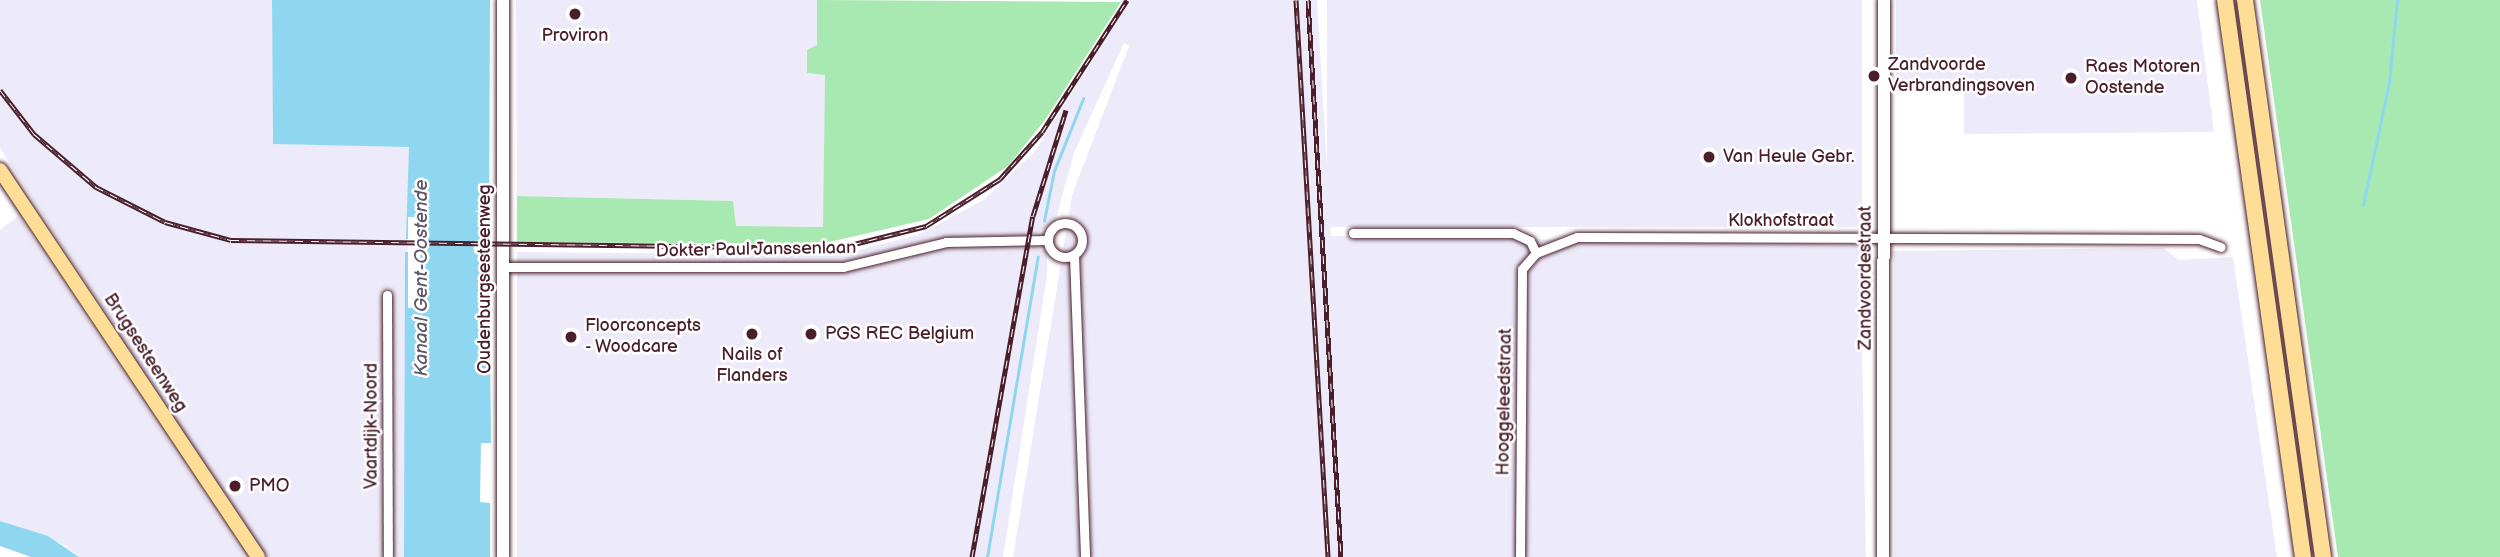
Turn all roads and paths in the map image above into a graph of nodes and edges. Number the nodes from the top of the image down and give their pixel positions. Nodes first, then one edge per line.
1 (503, 0) edge
2 (1884, 0) edge
3 (2225, 0) edge
4 (2245, 0) edge
5 (0, 170) edge
6 (1353, 233) dead end
7 (1883, 237) junction
8 (1048, 240) junction
9 (2221, 247) dead end
10 (1536, 253) junction
11 (1074, 254) junction
12 (503, 267) junction
13 (387, 295) dead end
14 (258, 557) edge
15 (388, 557) edge
16 (503, 557) edge
17 (1085, 557) edge
18 (1520, 557) edge
19 (1883, 557) edge
20 (2303, 557) edge
21 (2323, 557) edge

1 - 12 street, Oudenburgsesteenweg
2 - 7 street, Zandvoordestraat
3 - 20 highway
4 - 21 highway
5 - 14 main road, Brugsesteenweg
6 - 10 street
7 - 9 street, Klokhofstraat
7 - 10 street, Klokhofstraat
7 - 19 street, Zandvoordestraat
8 - 11 street, Dokter Paul Janssenlaan
8 - 11 street, Dokter Paul Janssenlaan
8 - 12 street, Dokter Paul Janssenlaan
10 - 18 street, Hooggeleedstraat
11 - 17 street, Dokter Paul Janssenlaan
12 - 16 street, Oudenburgsesteenweg
13 - 15 street, Vaartdijk-Noord

